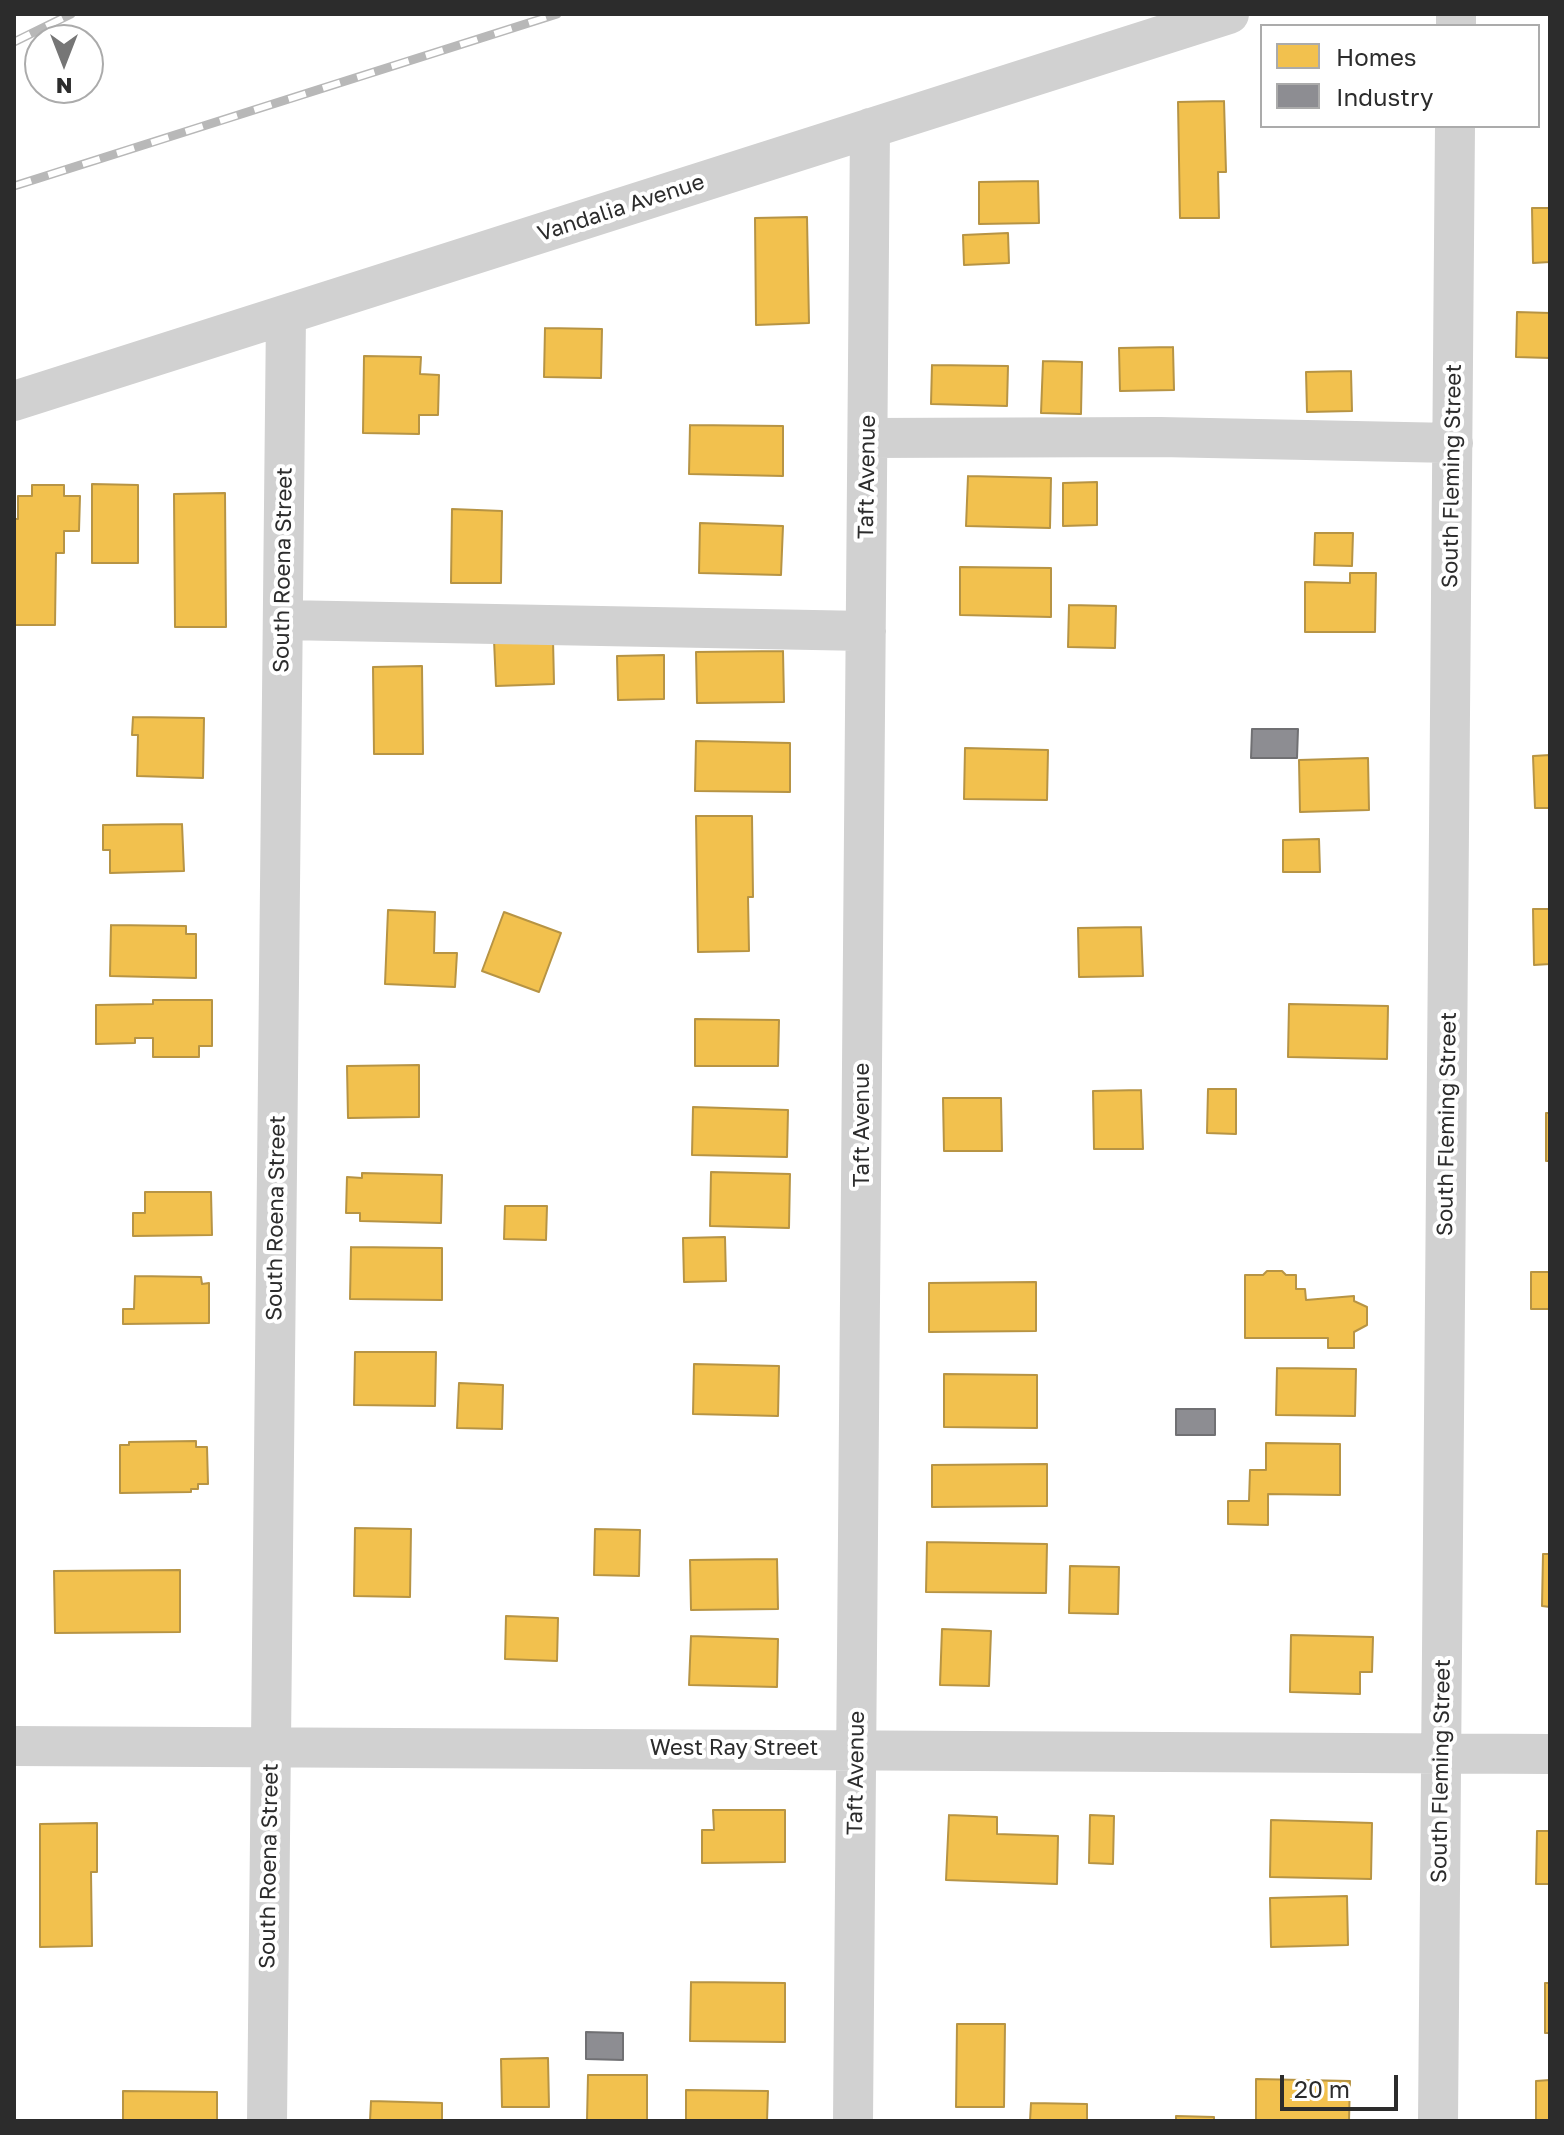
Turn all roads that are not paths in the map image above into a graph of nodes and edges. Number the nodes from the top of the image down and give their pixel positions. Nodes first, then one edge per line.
1 (1229, 14) edge
2 (870, 128) junction
3 (1455, 128) edge
4 (286, 315) junction
5 (14, 401) edge
6 (868, 438) junction
7 (1453, 443) junction
8 (283, 620) junction
9 (866, 631) junction
10 (14, 1746) edge
11 (271, 1747) junction
12 (856, 1749) junction
13 (1441, 1754) junction
14 (1550, 1754) edge
15 (267, 2121) edge
16 (853, 2121) edge
17 (1438, 2121) edge

1 - 2 street, Vandalia Avenue
2 - 4 street, Vandalia Avenue
2 - 6 street, Taft Avenue
3 - 7 street, South Fleming Street
4 - 5 street, Vandalia Avenue
4 - 8 street, South Roena Street
6 - 7 street
6 - 9 street, Taft Avenue
7 - 13 street, South Fleming Street
8 - 9 street
8 - 11 street, South Roena Street
9 - 12 street, Taft Avenue
10 - 11 street, West Ray Street
11 - 12 street, West Ray Street
11 - 15 street, South Roena Street
12 - 13 street, West Ray Street
12 - 16 street, Taft Avenue
13 - 14 street, West Ray Street
13 - 17 street, South Fleming Street

